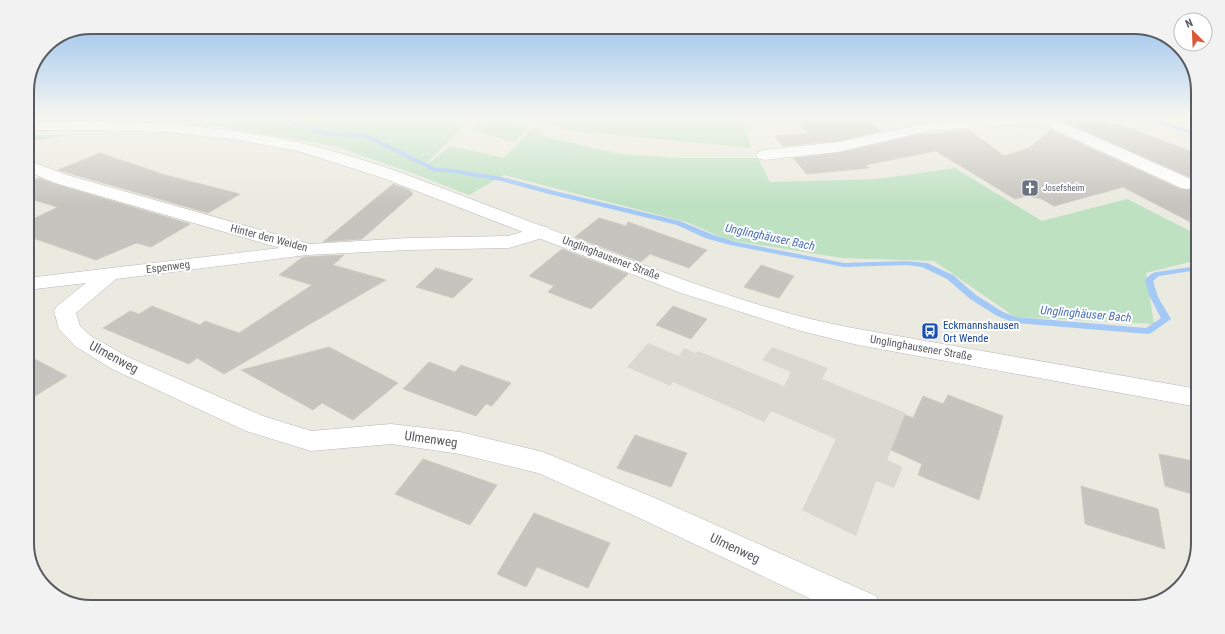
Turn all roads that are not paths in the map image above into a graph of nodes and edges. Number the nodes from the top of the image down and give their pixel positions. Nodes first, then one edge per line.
1 (298, 147) edge
2 (840, 147) edge
3 (1105, 147) edge
4 (764, 155) dead end
5 (34, 168) edge
6 (1188, 184) dead end
7 (542, 232) junction
8 (309, 250) junction
9 (111, 273) junction
10 (34, 283) edge
11 (1191, 397) edge
12 (849, 600) edge

1 - 7 street, Unglinghausener Straße
2 - 4 street
3 - 6 street
5 - 8 street, Hinter den Weiden
7 - 8 street, Hinter den Weiden
7 - 11 street, Unglinghausener Straße
8 - 9 street, Espenweg
9 - 10 street, Espenweg
9 - 12 street, Ulmenweg

